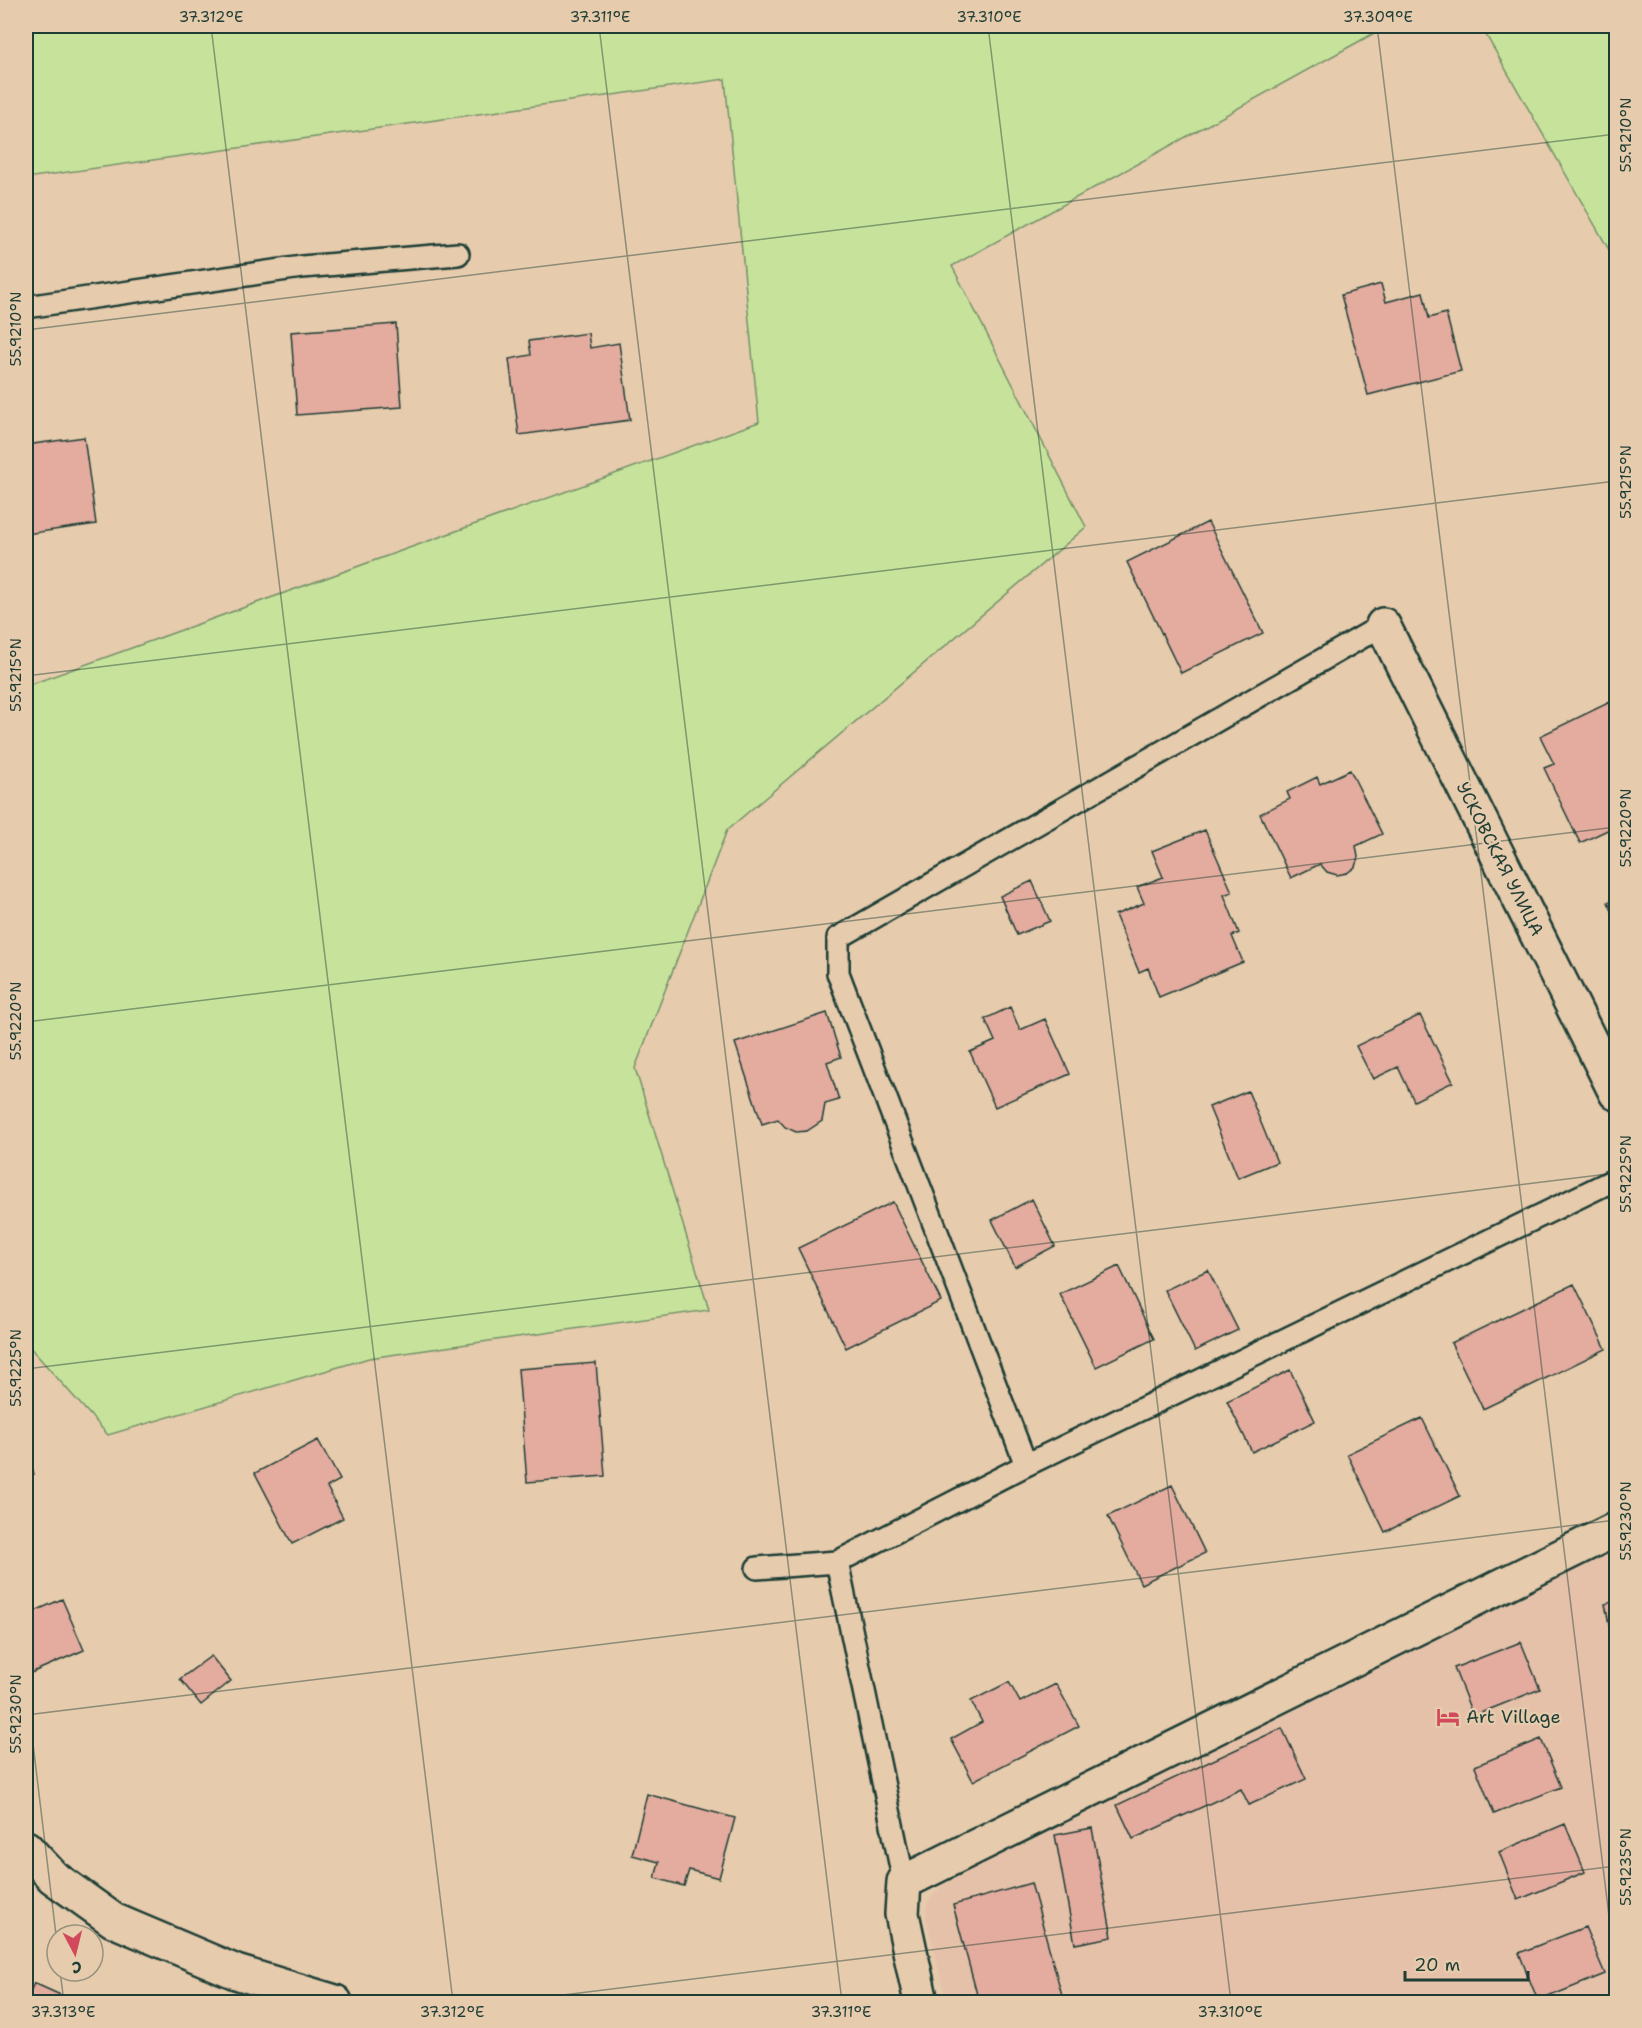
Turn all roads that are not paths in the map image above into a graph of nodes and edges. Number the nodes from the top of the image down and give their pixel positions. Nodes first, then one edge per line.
1 (458, 254) dead end
2 (26, 307) edge
3 (1383, 625) joint
4 (1617, 1093) edge
5 (1617, 1179) edge
6 (1026, 1465) junction
7 (1617, 1529) edge
8 (837, 1562) junction
9 (757, 1568) dead end
10 (26, 1848) edge
11 (904, 1882) junction
12 (334, 2002) edge
13 (921, 2002) edge

1 - 2 lane
3 - 4 street, УСКОВСКАЯ УЛИЦА
3 - 6 lane
5 - 6 lane
6 - 8 lane
7 - 11 street
8 - 9 lane
8 - 11 lane
10 - 12 street
11 - 13 street

